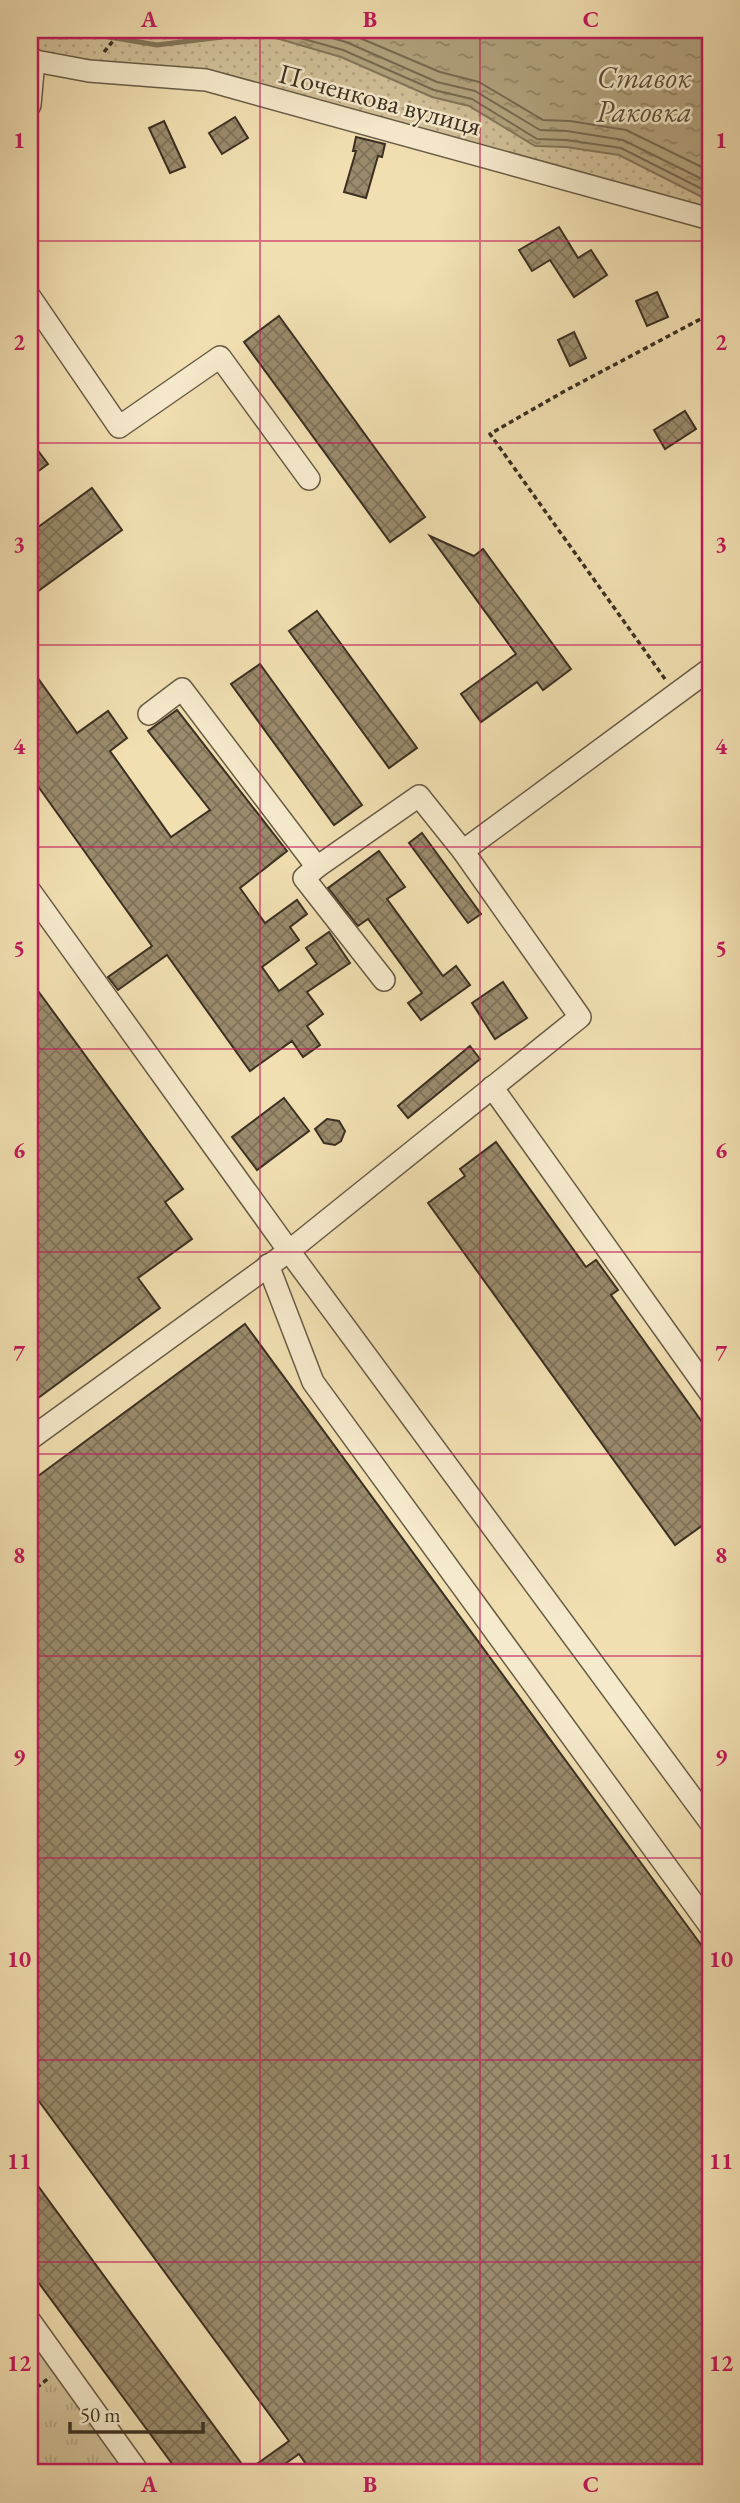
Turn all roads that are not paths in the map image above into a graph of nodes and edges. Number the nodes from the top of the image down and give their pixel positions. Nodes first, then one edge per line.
1 (32, 60) edge
2 (30, 106) edge
3 (710, 219) edge
4 (30, 297) edge
5 (309, 479) dead end
6 (710, 669) edge
7 (149, 714) dead end
8 (463, 851) junction
9 (317, 867) junction
10 (30, 891) edge
11 (384, 980) dead end
12 (492, 1087) junction
13 (289, 1251) junction
14 (268, 1265) junction
15 (710, 1393) edge
16 (30, 1439) edge
17 (710, 1822) edge
18 (710, 1926) edge
19 (30, 2321) edge
20 (139, 2473) edge

1 - 2 street
1 - 3 street, Поченкова вулиця
4 - 5 street
6 - 8 street
7 - 9 street
8 - 9 street
8 - 12 street
9 - 11 street
10 - 13 street
12 - 13 street
12 - 15 street
13 - 14 street
13 - 17 street
14 - 16 street
14 - 18 street
19 - 20 street

